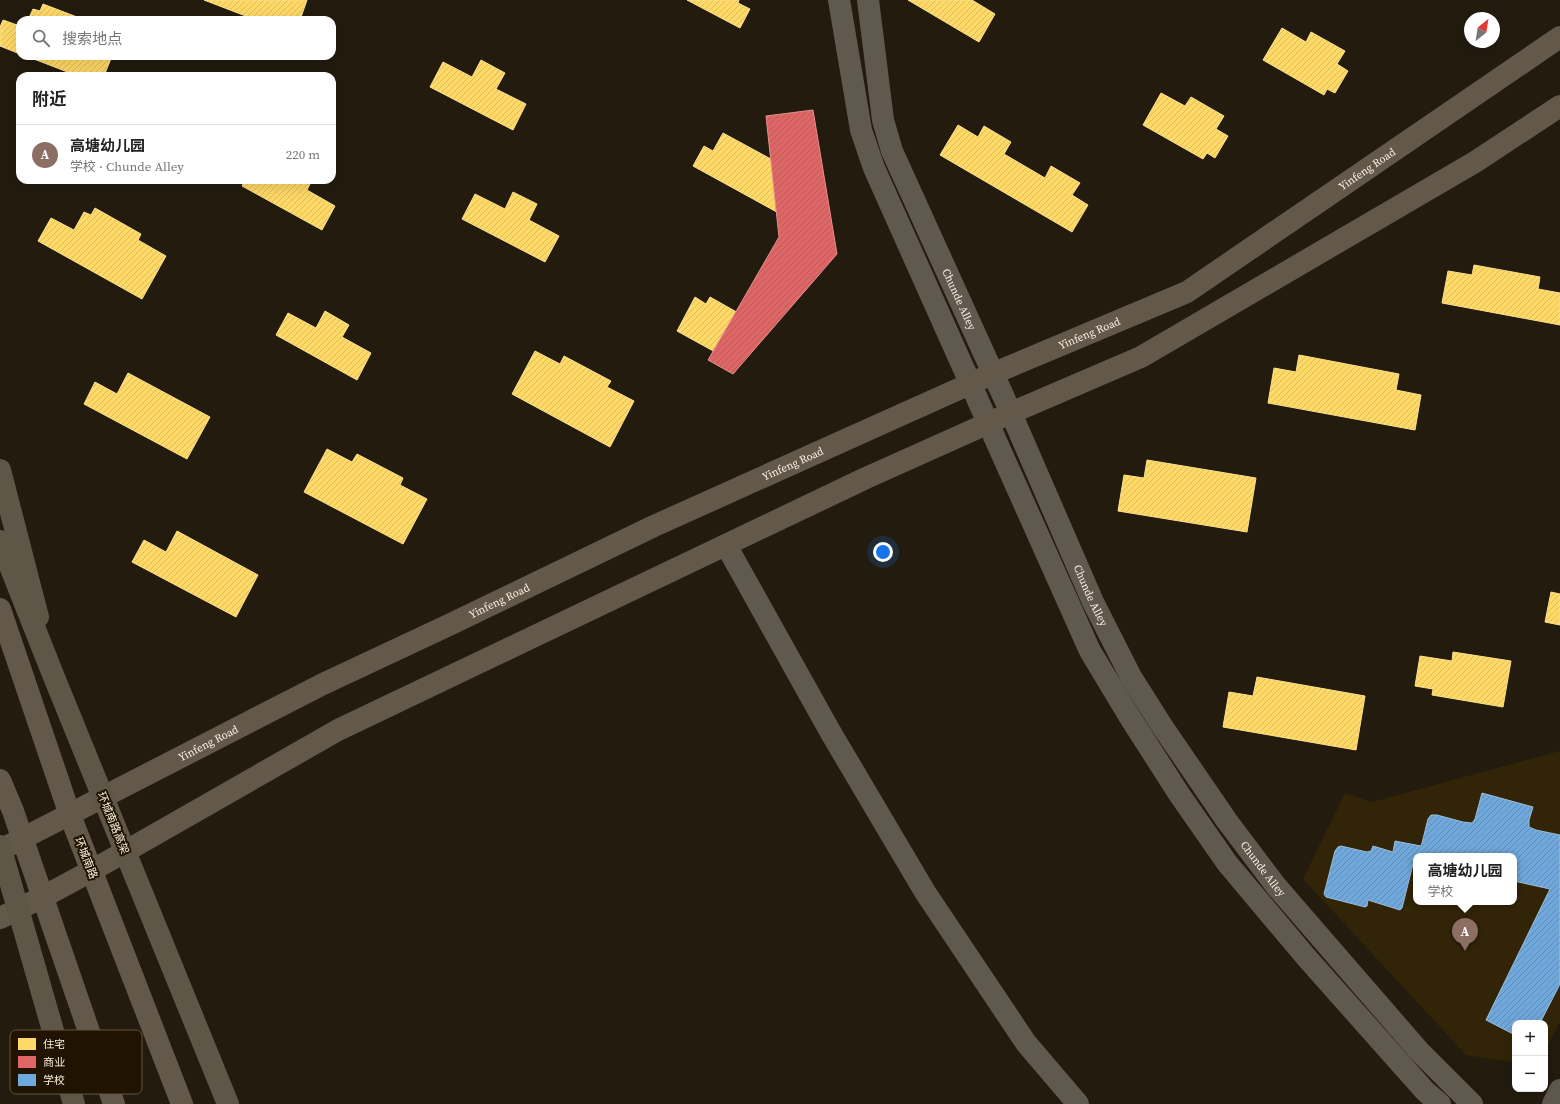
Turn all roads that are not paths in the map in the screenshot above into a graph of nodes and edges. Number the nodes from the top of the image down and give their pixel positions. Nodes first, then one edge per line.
1 (839, 0) edge
2 (868, 0) edge
3 (1560, 37) edge
4 (1560, 106) edge
5 (992, 374) junction
6 (971, 384) junction
7 (1011, 413) junction
8 (989, 422) junction
9 (0, 470) edge
10 (0, 542) edge
11 (726, 545) junction
12 (0, 609) edge
13 (54, 677) junction
14 (0, 780) edge
15 (70, 815) junction
16 (23, 840) junction
17 (0, 846) edge
18 (0, 850) edge
19 (91, 870) junction
20 (43, 897) junction
21 (0, 918) edge
22 (53, 1030) edge
23 (89, 1030) edge
24 (1560, 1090) edge
25 (71, 1094) edge
26 (111, 1094) edge
27 (74, 1104) edge
28 (114, 1104) edge
29 (182, 1104) edge
30 (228, 1104) edge
31 (1078, 1104) edge
32 (1440, 1104) edge
33 (1472, 1104) edge
34 (1553, 1104) edge

1 - 6 street, Chunde Alley
2 - 5 street, Chunde Alley
3 - 5 main road, Yinfeng Road
4 - 7 main road
5 - 6 main road, Yinfeng Road
5 - 7 street, Chunde Alley
6 - 8 street, Chunde Alley
6 - 15 main road, Yinfeng Road
7 - 8 main road
7 - 33 street, Chunde Alley
8 - 11 main road
8 - 32 street, Chunde Alley
9 - 13 highway, bridge
10 - 13 highway, 环城南路高架, bridge
11 - 19 main road
11 - 31 street
12 - 15 main road, 环城南路
13 - 30 highway, 环城南路高架, bridge
14 - 16 main road
15 - 16 main road, Yinfeng Road
15 - 19 main road, 环城南路
16 - 18 main road, Yinfeng Road
16 - 20 main road
17 - 22 highway, bridge
19 - 20 main road
19 - 29 main road, 环城南路
20 - 21 main road
20 - 23 main road
24 - 34 street
25 - 27 highway, bridge
26 - 28 main road

